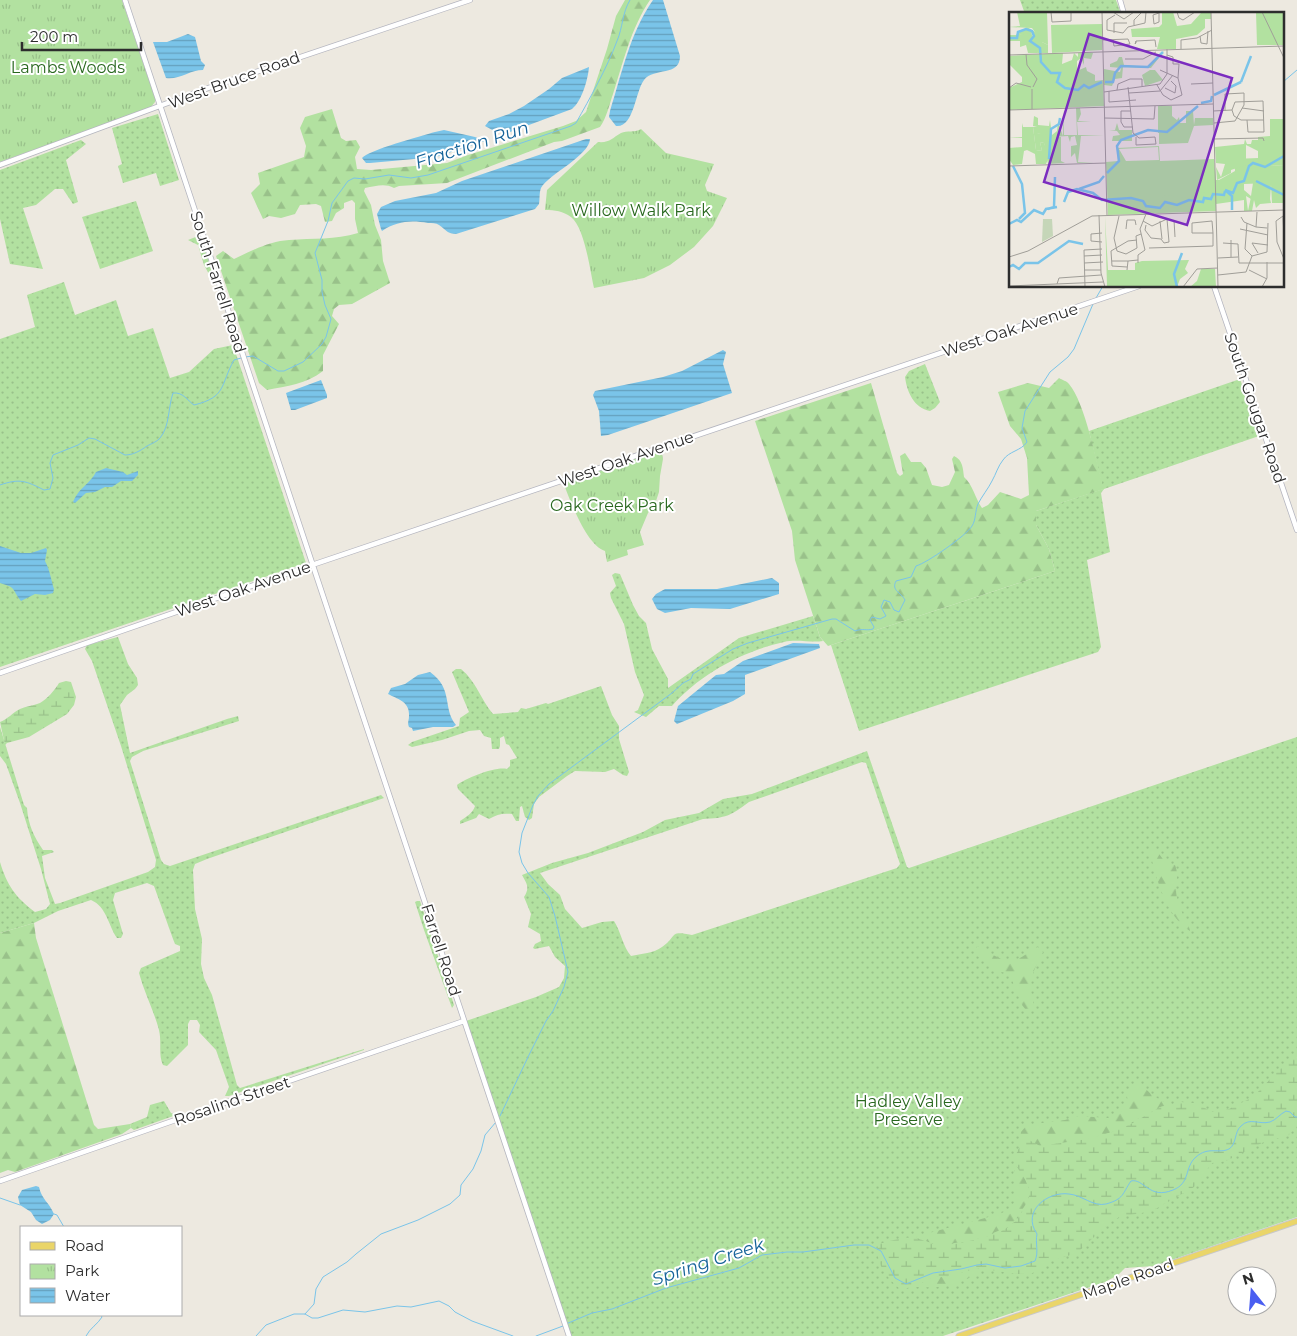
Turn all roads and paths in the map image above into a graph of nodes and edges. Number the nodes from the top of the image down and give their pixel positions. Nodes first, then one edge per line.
1 (125, 0) edge
2 (470, 0) edge
3 (160, 106) junction
4 (0, 165) edge
5 (1134, 288) edge
6 (1215, 288) edge
7 (1297, 530) edge
8 (312, 565) junction
9 (0, 673) edge
10 (464, 1022) junction
11 (0, 1181) edge
12 (1297, 1221) edge
13 (569, 1336) edge
14 (959, 1336) edge

1 - 3 street, South Farrell Road
2 - 3 street, West Bruce Road
3 - 4 street, West Bruce Road
3 - 8 street, South Farrell Road
5 - 8 street, West Oak Avenue
6 - 7 street, South Gougar Road
8 - 9 street, West Oak Avenue
8 - 10 street, Farrell Road
10 - 11 street, Rosalind Street
10 - 13 street, Farrell Road
12 - 14 main road, Maple Road

